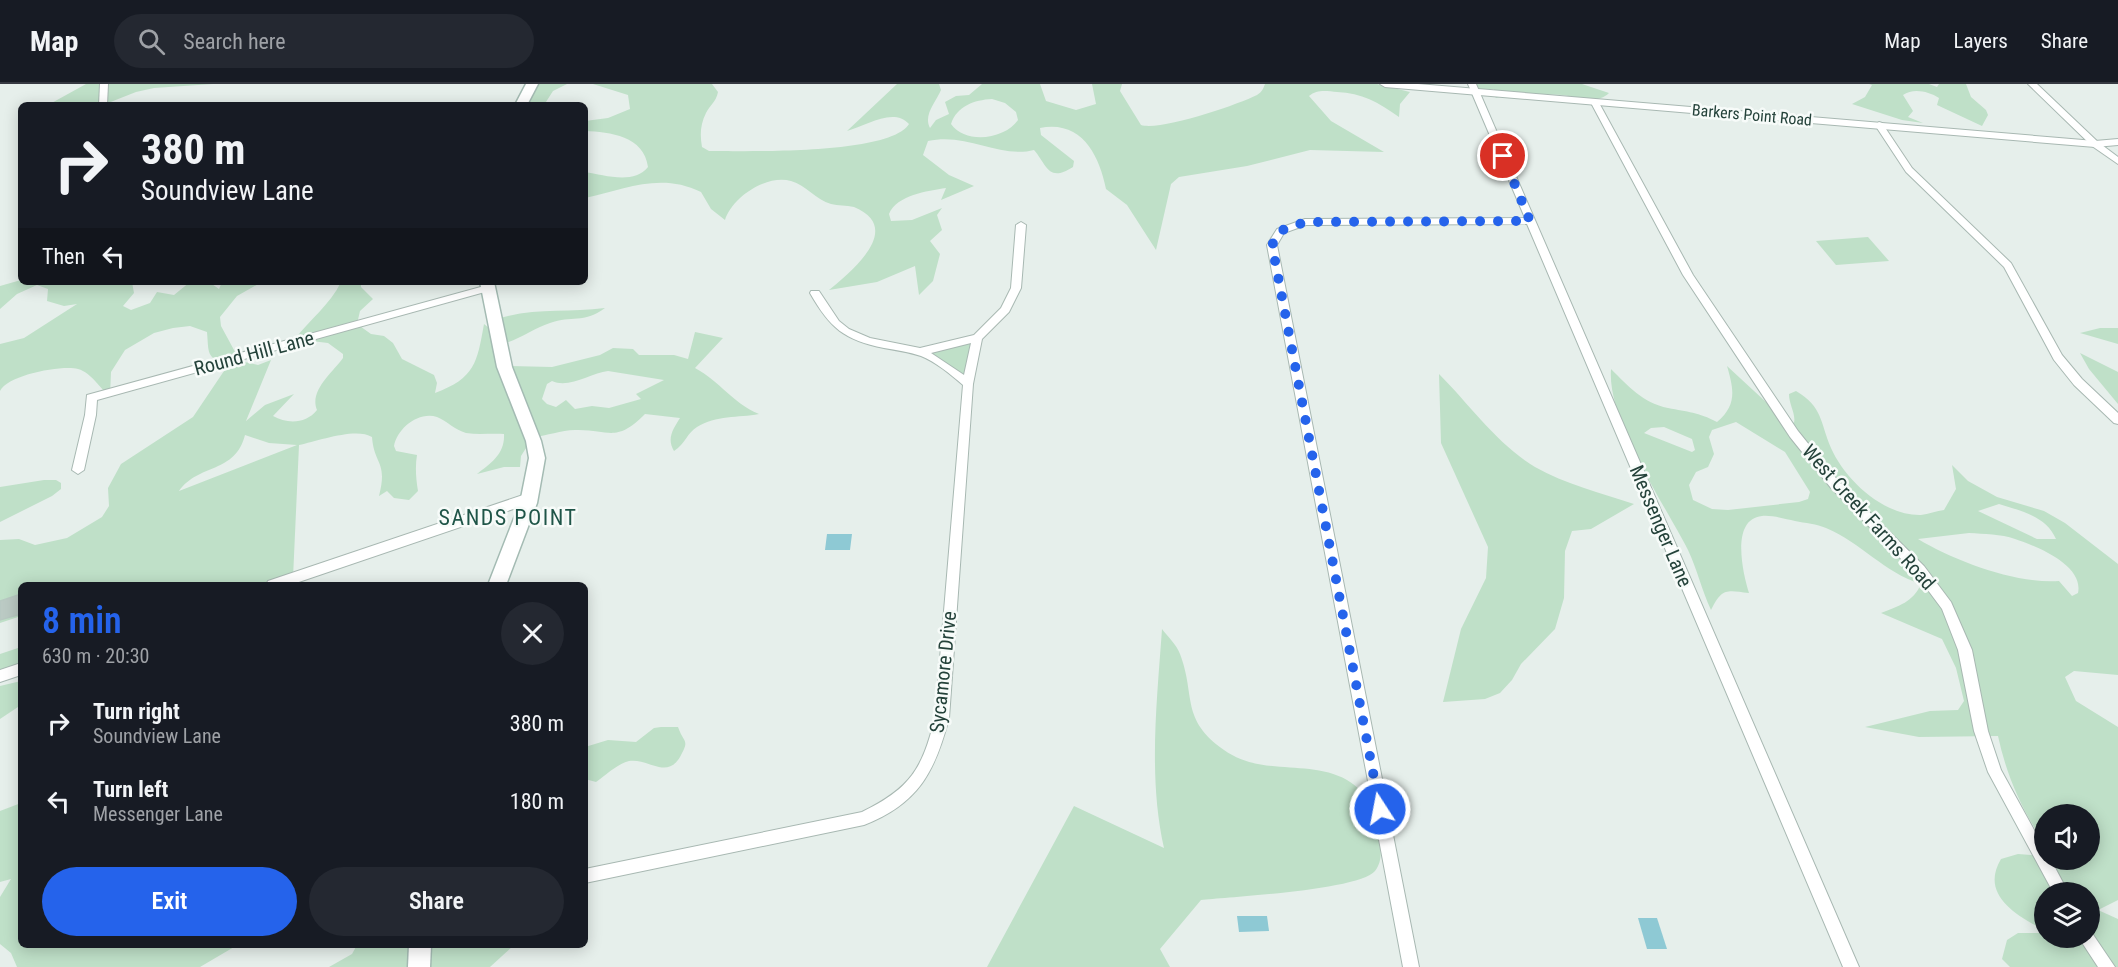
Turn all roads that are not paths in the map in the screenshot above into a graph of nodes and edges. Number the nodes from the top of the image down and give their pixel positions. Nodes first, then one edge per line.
1 (104, 84) edge
2 (532, 84) edge
3 (1385, 84) edge
4 (2032, 84) edge
5 (1474, 88) edge
6 (1594, 101) junction
7 (102, 102) edge
8 (523, 102) edge
9 (1879, 125) junction
10 (2118, 142) edge
11 (2095, 144) junction
12 (2118, 161) edge
13 (1530, 221) junction
14 (1021, 225) dead end
15 (487, 285) edge
16 (815, 293) dead end
17 (977, 338) junction
18 (919, 352) junction
19 (968, 384) junction
20 (2118, 420) edge
21 (78, 470) dead end
22 (529, 498) junction
23 (282, 582) edge
24 (498, 582) edge
25 (18, 670) edge
26 (0, 676) edge
27 (588, 875) edge
28 (2056, 882) edge
29 (420, 948) edge
30 (2094, 948) edge
31 (419, 967) edge
32 (1411, 967) edge
33 (1851, 967) edge
34 (2107, 967) edge

1 - 7 street
2 - 8 main road
3 - 5 street, Barkers Point Road
4 - 11 street
5 - 6 street, Barkers Point Road
5 - 13 street, Messenger Lane
6 - 9 street, Barkers Point Road
6 - 28 street, West Creek Farms Road
9 - 11 street, Barkers Point Road
9 - 20 street
10 - 11 street, Barkers Point Road
11 - 12 street
13 - 32 street
13 - 33 street, Messenger Lane
14 - 17 street
15 - 21 street, Round Hill Lane
15 - 22 main road
16 - 18 street
17 - 18 street
17 - 19 street, Sycamore Drive
18 - 19 street
19 - 27 street, Sycamore Drive
22 - 23 street
22 - 24 main road
25 - 26 street
29 - 31 main road
30 - 34 street

